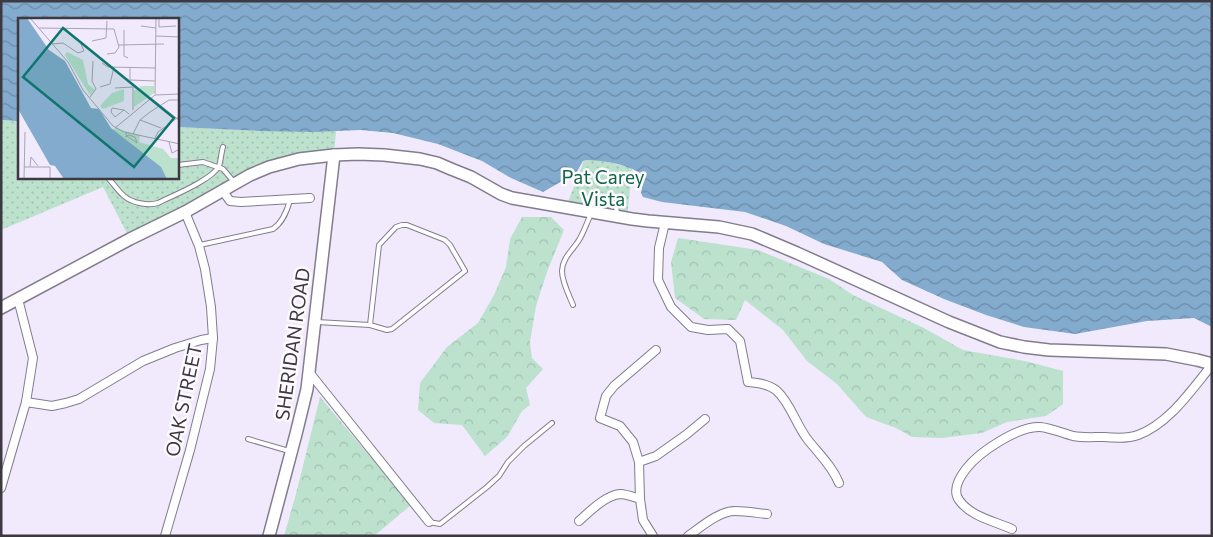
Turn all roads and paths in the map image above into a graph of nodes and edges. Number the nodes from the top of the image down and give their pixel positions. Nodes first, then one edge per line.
1 (222, 147) dead end
2 (334, 155) junction
3 (179, 165) edge
4 (218, 167) junction
5 (109, 179) edge
6 (235, 183) junction
7 (222, 190) junction
8 (310, 198) dead end
9 (290, 200) junction
10 (589, 211) junction
11 (185, 212) junction
12 (665, 223) junction
13 (199, 246) junction
14 (18, 299) junction
15 (573, 305) dead end
16 (1, 308) edge
17 (315, 322) junction
18 (370, 325) junction
19 (213, 338) junction
20 (656, 350) dead end
21 (1212, 364) edge
22 (310, 372) junction
23 (26, 402) junction
24 (705, 419) dead end
25 (552, 423) dead end
26 (248, 439) dead end
27 (291, 452) junction
28 (639, 462) junction
29 (839, 483) dead end
30 (1, 488) edge
31 (640, 499) junction
32 (767, 514) dead end
33 (580, 521) dead end
34 (430, 522) joint
35 (1012, 529) dead end
36 (165, 536) edge
37 (269, 536) edge
38 (653, 536) edge
39 (688, 536) edge

1 - 4 lane
2 - 6 main road
2 - 10 main road
2 - 17 main road, SHERIDAN ROAD
3 - 4 lane
4 - 5 lane
4 - 6 lane
6 - 7 main road
7 - 9 street
7 - 11 main road
8 - 9 street
9 - 13 lane
10 - 12 main road
10 - 15 lane
11 - 13 street, OAK STREET
11 - 14 main road
12 - 21 main road
12 - 29 street
13 - 19 street, OAK STREET
14 - 16 main road
14 - 23 street
17 - 18 lane
17 - 22 main road, SHERIDAN ROAD
18 - 18 lane
19 - 23 street
19 - 36 street, OAK STREET
20 - 28 street
21 - 35 street
22 - 27 main road, SHERIDAN ROAD
22 - 34 street
23 - 30 street
24 - 28 street
25 - 34 lane
26 - 27 lane
27 - 37 main road, SHERIDAN ROAD
28 - 31 street
31 - 33 street
31 - 38 street
32 - 39 street

